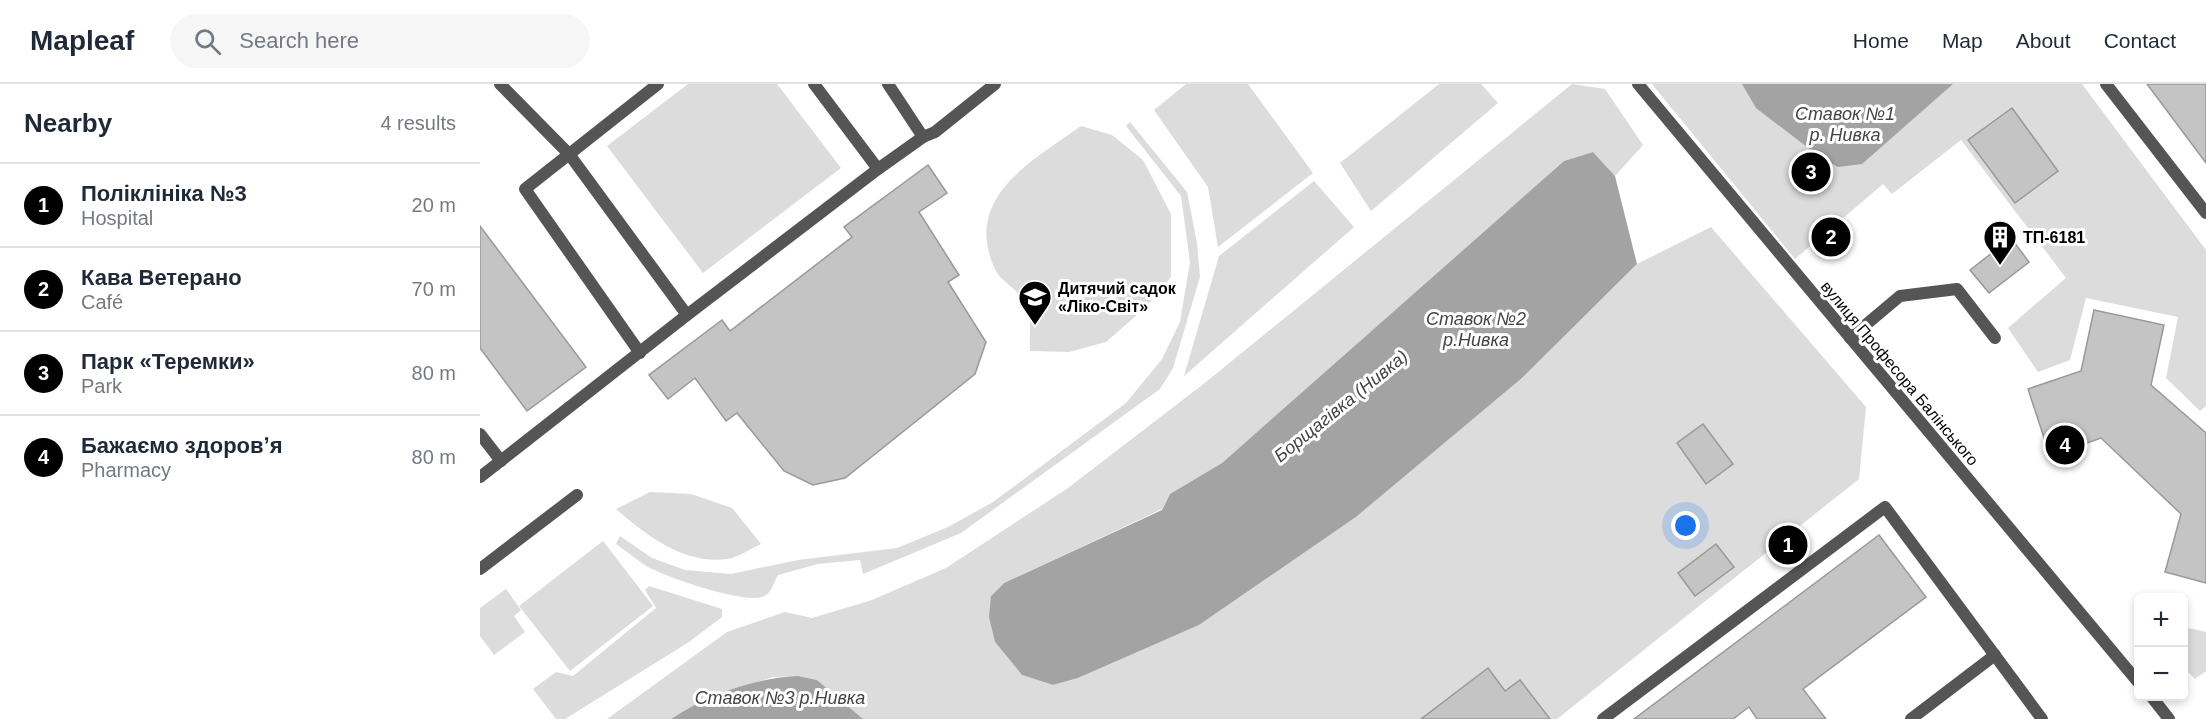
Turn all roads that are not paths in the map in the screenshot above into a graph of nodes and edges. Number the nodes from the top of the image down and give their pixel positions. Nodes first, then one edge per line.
1 (500, 84) edge
2 (658, 84) edge
3 (814, 84) edge
4 (888, 84) edge
5 (995, 84) edge
6 (1638, 84) edge
7 (2106, 84) edge
8 (923, 136) junction
9 (569, 154) junction
10 (878, 169) junction
11 (2206, 213) edge
12 (687, 315) junction
13 (1850, 338) junction
14 (1995, 338) dead end
15 (640, 353) junction
16 (480, 434) edge
17 (501, 461) junction
18 (480, 477) edge
19 (577, 495) dead end
20 (480, 569) edge
21 (1995, 655) junction
22 (2134, 676) edge
23 (2155, 701) edge
24 (1603, 719) edge
25 (1911, 719) edge
26 (2042, 719) edge
27 (2169, 719) edge

1 - 9 street
2 - 9 street
3 - 10 street
4 - 8 street
5 - 8 street
6 - 13 street, вулиця Професора Балінського
7 - 11 street
8 - 10 street
9 - 12 street
9 - 15 street
10 - 12 street
12 - 15 street
13 - 14 street
13 - 22 street, вулиця Професора Балінського
15 - 17 street
16 - 17 street
17 - 18 street
19 - 20 street
21 - 24 street
21 - 25 street
21 - 26 street
23 - 27 street

